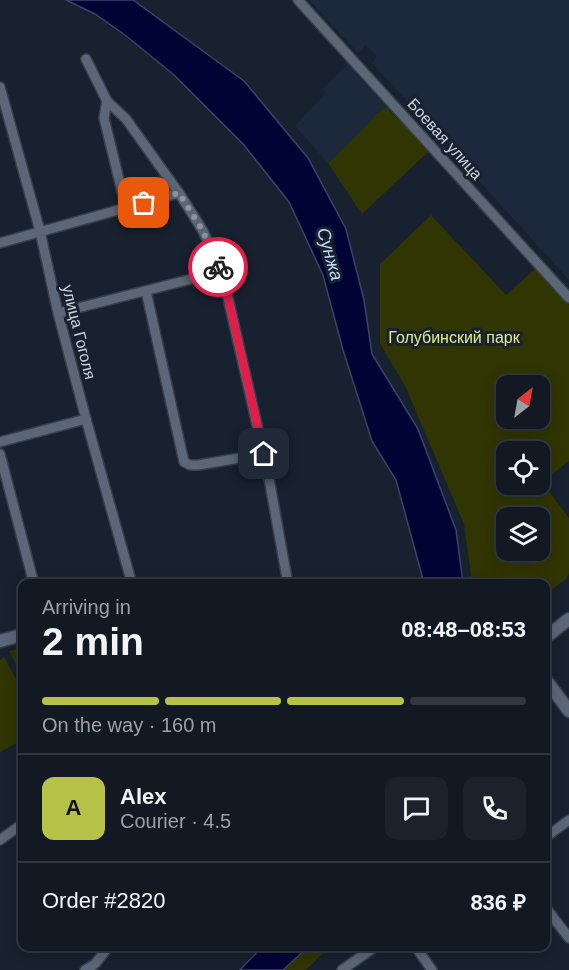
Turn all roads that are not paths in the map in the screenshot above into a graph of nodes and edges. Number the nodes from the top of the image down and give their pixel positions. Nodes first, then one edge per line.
1 (298, 0) edge
2 (86, 59) dead end
3 (0, 87) edge
4 (107, 101) junction
5 (179, 193) junction
6 (126, 208) junction
7 (40, 231) junction
8 (0, 243) edge
9 (219, 272) junction
10 (146, 291) junction
11 (569, 298) edge
12 (58, 313) junction
13 (86, 419) junction
14 (0, 442) edge
15 (0, 454) edge
16 (264, 454) junction
17 (33, 579) edge
18 (131, 579) edge
19 (287, 579) edge
20 (569, 619) edge
21 (550, 634) edge
22 (18, 636) edge
23 (0, 641) edge
24 (550, 685) edge
25 (569, 711) edge
26 (569, 820) edge
27 (18, 828) edge
28 (15, 831) junction
29 (18, 834) edge
30 (550, 834) edge
31 (0, 840) edge
32 (550, 913) edge
33 (569, 938) edge
34 (106, 951) edge
35 (369, 951) edge
36 (419, 951) edge
37 (96, 967) edge
38 (85, 970) edge
39 (342, 970) edge
40 (432, 970) edge

1 - 11 street, Боевая улица
2 - 4 street
3 - 7 street, улица Гоголя
4 - 5 street
4 - 6 street
5 - 6 street
5 - 9 street
6 - 7 street
7 - 8 street
7 - 12 street, улица Гоголя
9 - 10 street
9 - 16 street
10 - 12 street
10 - 16 street
12 - 13 street, улица Гоголя
13 - 14 street
13 - 18 street, улица Гоголя
15 - 17 street
16 - 19 street
20 - 21 main road
22 - 23 main road
24 - 25 main road
26 - 30 street
27 - 28 street
28 - 29 street
28 - 31 street
32 - 33 street
34 - 37 street
35 - 39 street
36 - 40 street
37 - 38 street

